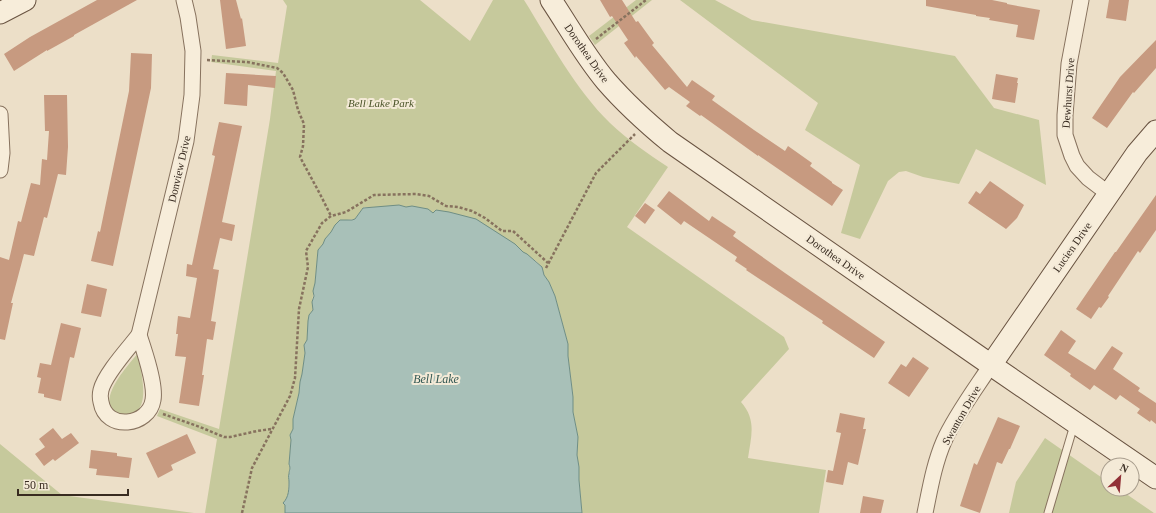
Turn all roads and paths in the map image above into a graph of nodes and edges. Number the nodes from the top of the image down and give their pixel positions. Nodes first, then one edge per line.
1 (25, 0) edge
2 (184, 0) edge
3 (551, 0) edge
4 (646, 0) edge
5 (1082, 0) edge
6 (0, 13) edge
7 (601, 35) dead end
8 (193, 58) junction
9 (0, 114) edge
10 (647, 123) junction
11 (1156, 131) edge
12 (0, 170) edge
13 (1109, 194) junction
14 (331, 216) junction
15 (548, 263) junction
16 (546, 268) dead end
17 (139, 335) junction
18 (991, 365) junction
19 (149, 410) junction
20 (1075, 423) junction
21 (271, 429) junction
22 (1156, 478) edge
23 (242, 513) edge
24 (925, 513) edge
25 (1048, 513) edge

1 - 6 street
2 - 8 street, Donview Drive
3 - 10 street, Dorothea Drive
4 - 7 path
5 - 13 street, Dewhurst Drive
8 - 14 path
8 - 17 street, Donview Drive
9 - 12 street
10 - 15 path
10 - 18 street, Dorothea Drive
11 - 13 street, Lucien Drive
13 - 18 street, Lucien Drive
14 - 15 path
14 - 21 path
15 - 16 path
17 - 19 street
17 - 19 street, Donview Drive
18 - 20 street, Dorothea Drive
18 - 24 street, Swanton Drive
19 - 21 path
20 - 22 street, Dorothea Drive
20 - 25 lane
21 - 23 path

